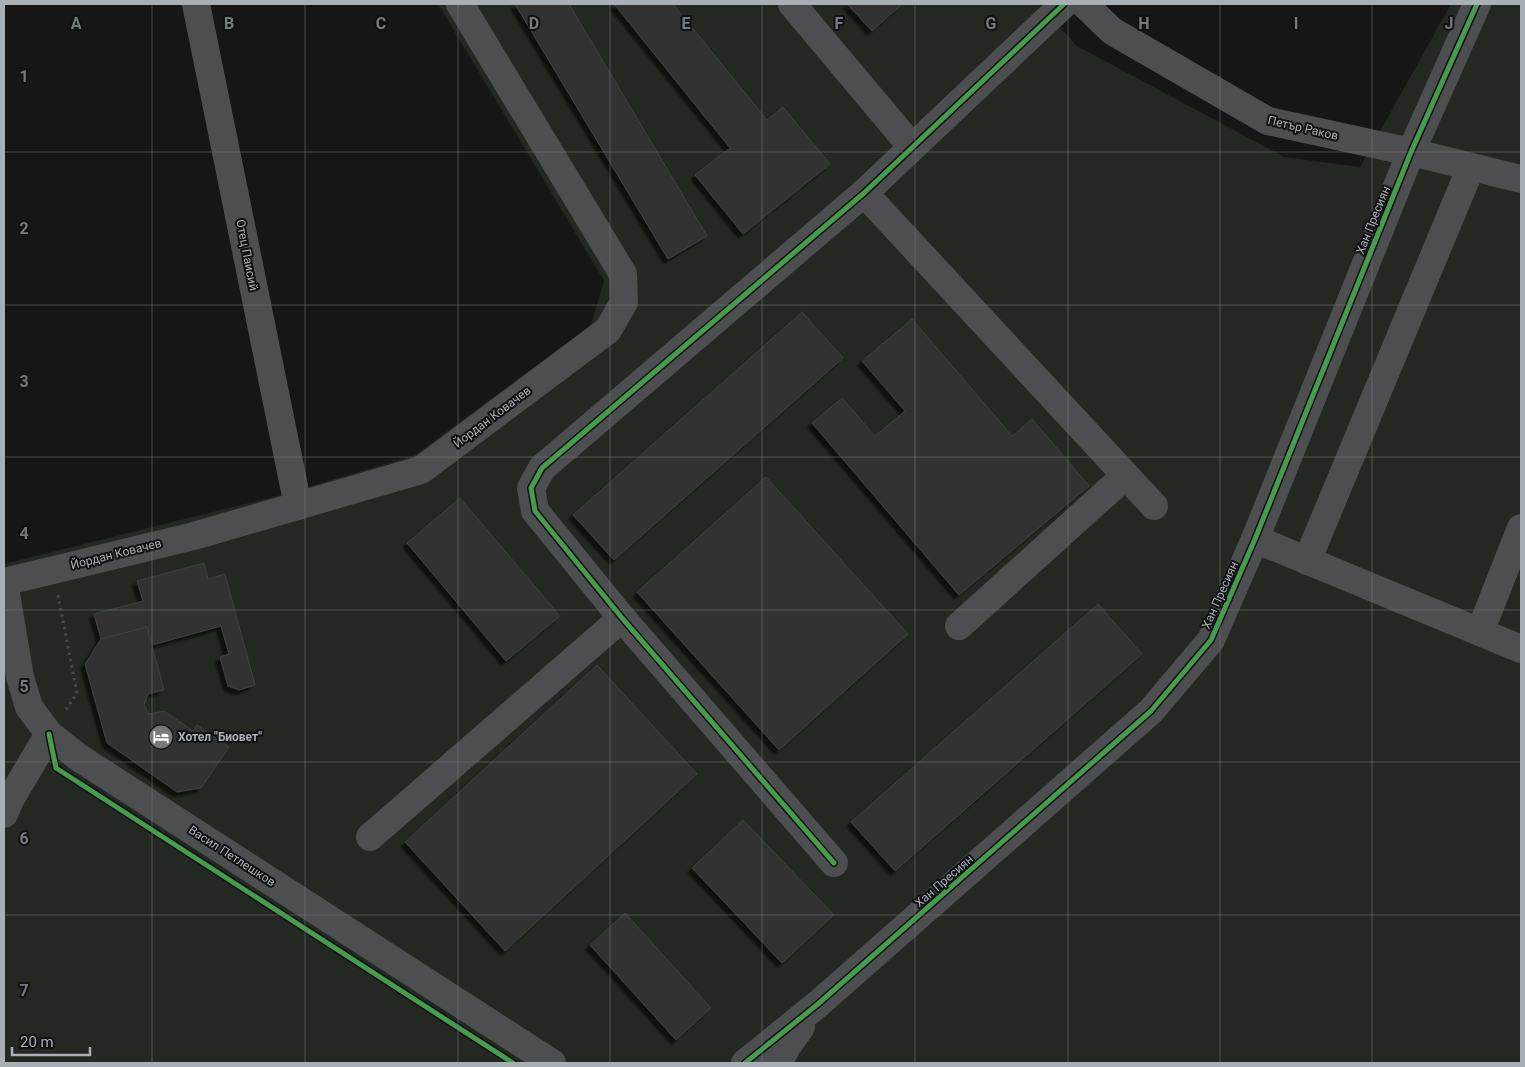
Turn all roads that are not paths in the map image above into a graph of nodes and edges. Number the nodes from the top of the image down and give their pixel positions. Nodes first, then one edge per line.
1 (196, 4) edge
2 (460, 4) edge
3 (792, 4) edge
4 (1064, 4) edge
5 (1084, 4) edge
6 (1477, 4) edge
7 (912, 147) junction
8 (1411, 152) junction
9 (1471, 167) junction
10 (1521, 179) edge
11 (864, 192) junction
12 (1125, 476) junction
13 (298, 506) junction
14 (1154, 506) dead end
15 (1521, 528) edge
16 (1255, 539) junction
17 (1307, 561) junction
18 (4, 582) edge
19 (622, 618) junction
20 (958, 626) dead end
21 (1480, 632) junction
22 (1521, 649) edge
23 (49, 734) junction
24 (4, 814) edge
25 (370, 837) dead end
26 (834, 863) dead end
27 (818, 1004) junction
28 (552, 1063) edge
29 (745, 1063) edge
30 (778, 1063) edge

1 - 13 street, Отец Паисий
2 - 13 street, Йордан Ковачев
3 - 7 street
4 - 7 street
5 - 8 street, Петър Раков
6 - 8 street, Хан Пресиян
7 - 11 street
8 - 9 street, Петър Раков
8 - 16 street, Хан Пресиян
9 - 10 street, Петър Раков
9 - 17 street
11 - 12 street
11 - 19 street
12 - 14 street
12 - 20 street
13 - 18 street, Йордан Ковачев
15 - 21 street
16 - 17 street
16 - 27 street, Хан Пресиян
17 - 21 street
18 - 23 street, Васил Петлешков
19 - 25 street
19 - 26 street
21 - 22 street
23 - 24 street
23 - 28 street, Васил Петлешков
27 - 29 street, Хан Пресиян
27 - 30 street, Хан Пресиян

